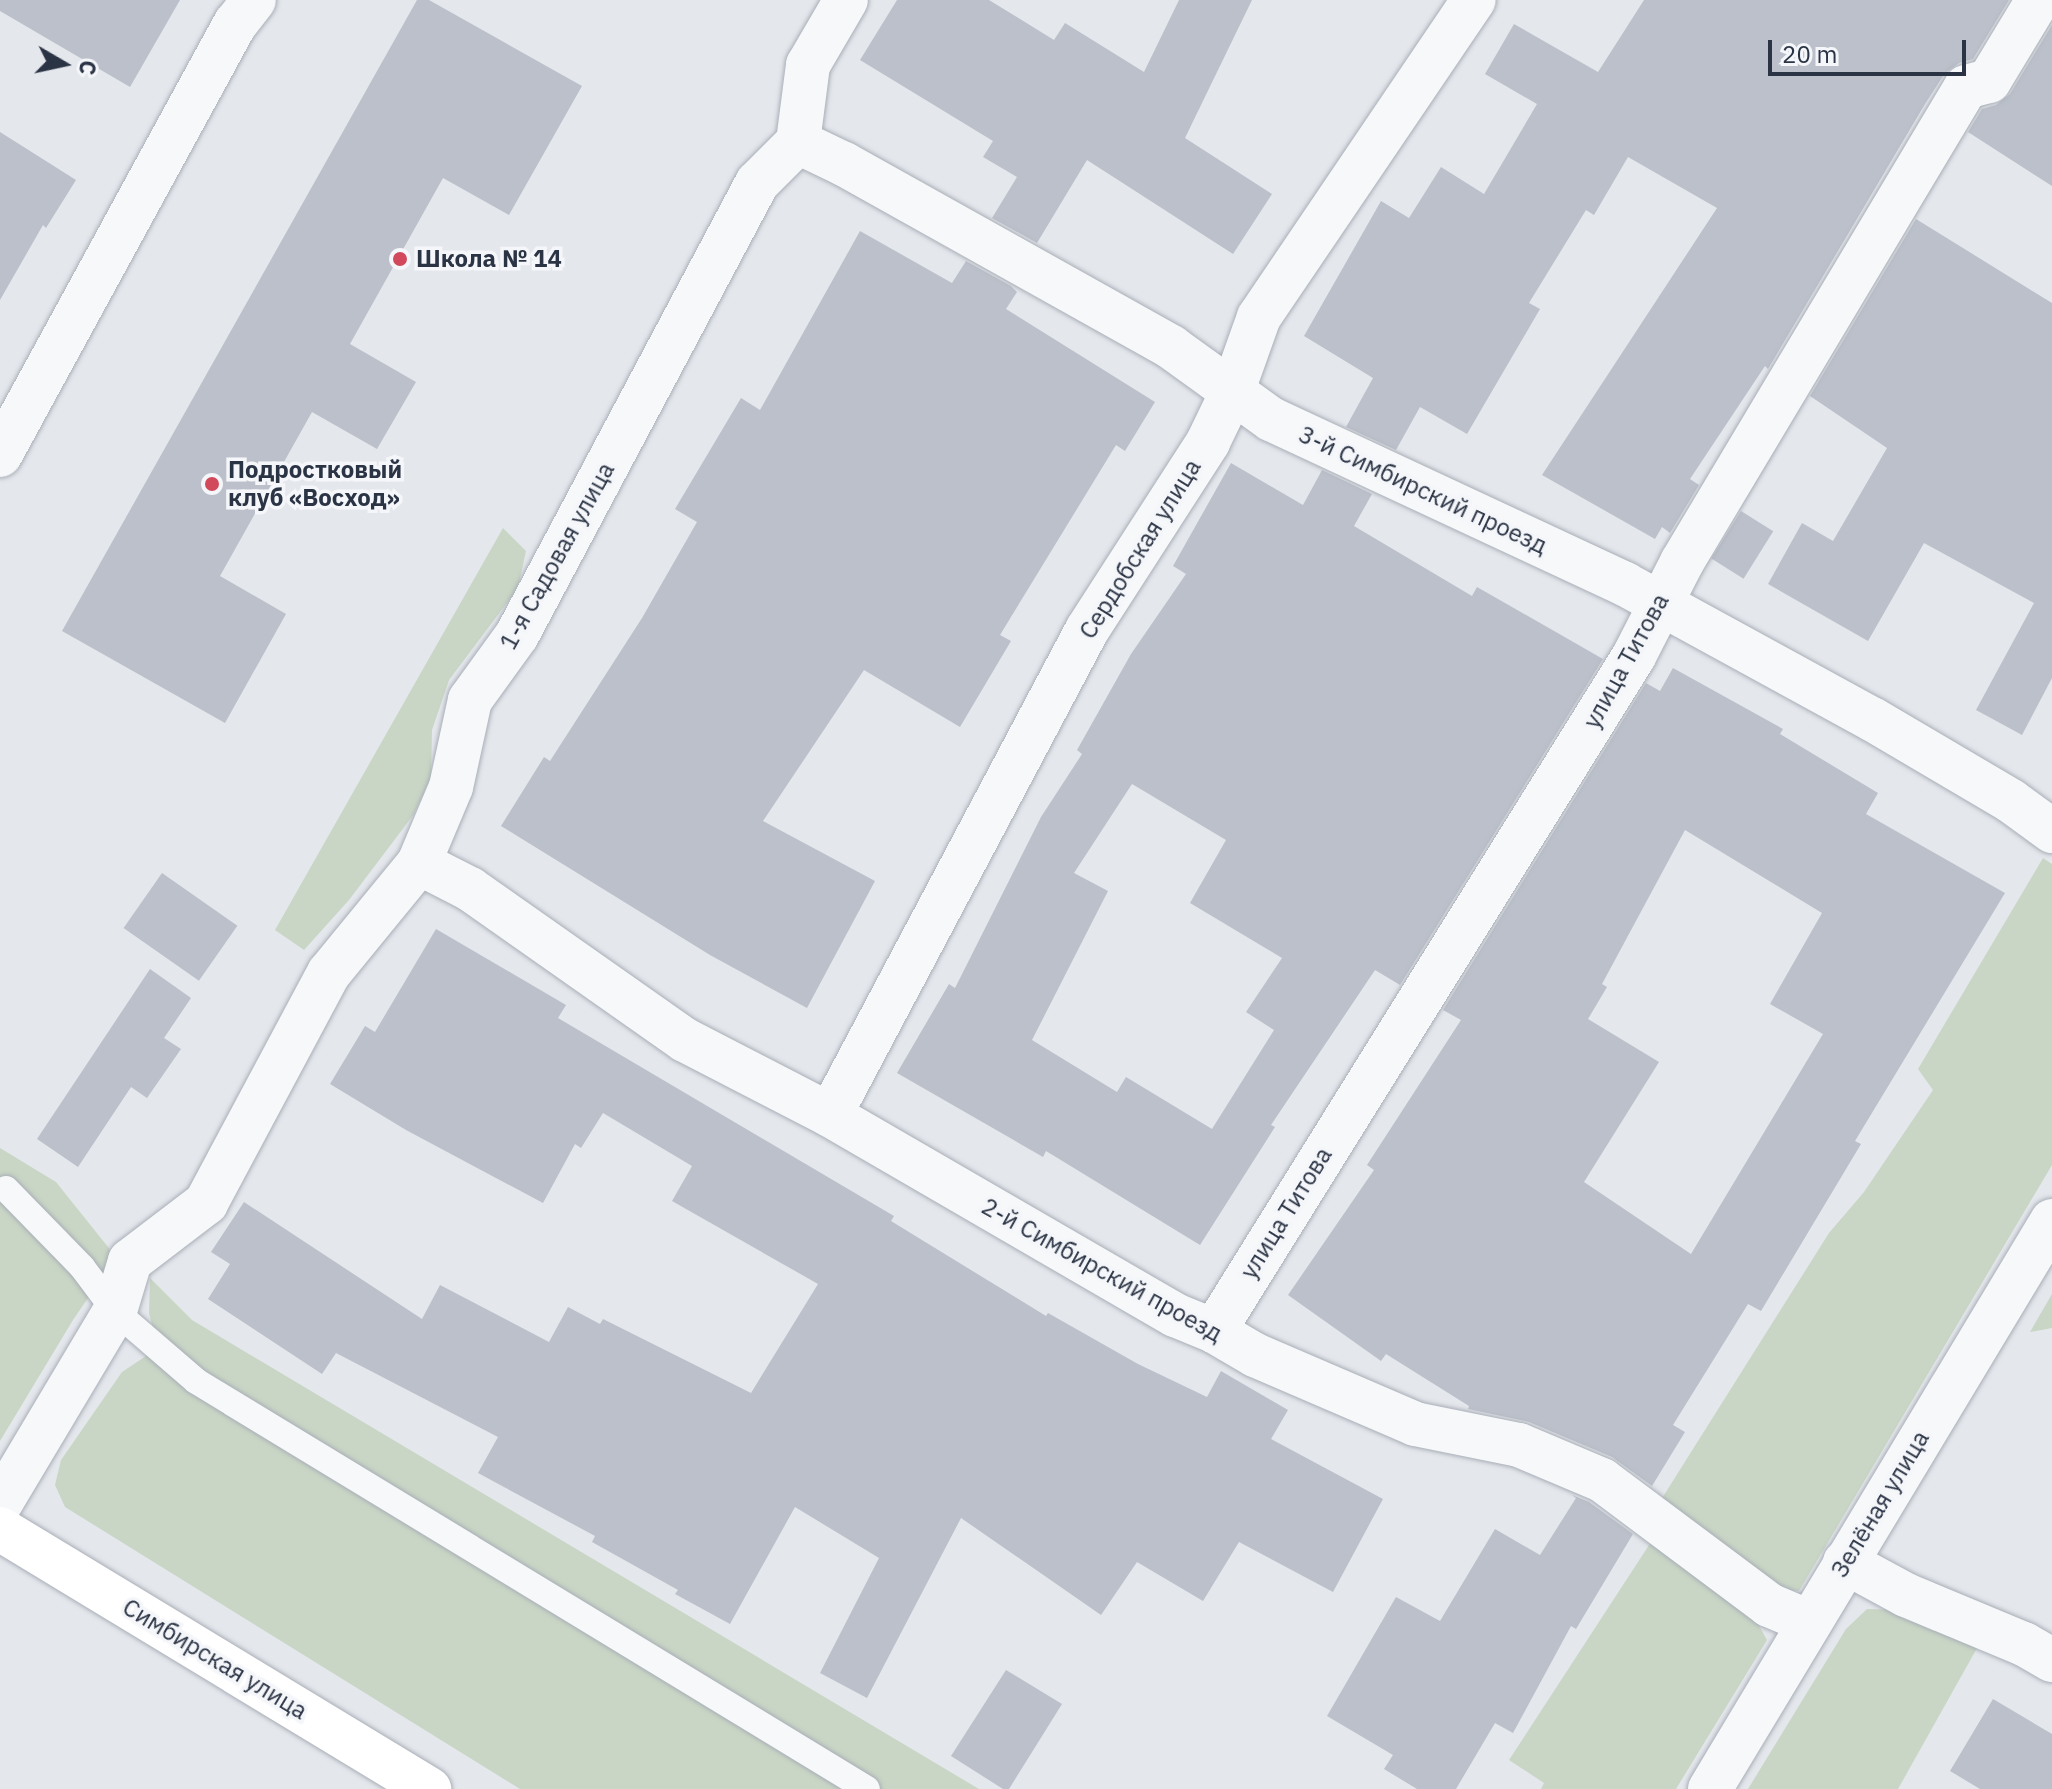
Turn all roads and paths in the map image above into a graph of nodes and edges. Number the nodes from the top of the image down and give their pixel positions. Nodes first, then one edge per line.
1 (254, 0) edge
2 (846, 0) edge
3 (1474, 0) edge
4 (2038, 0) edge
5 (798, 142) junction
6 (1233, 390) junction
7 (0, 455) edge
8 (1657, 605) junction
9 (2052, 831) edge
10 (419, 863) junction
11 (830, 1115) junction
12 (6, 1189) dead end
13 (2052, 1221) edge
14 (115, 1311) junction
15 (1214, 1331) junction
16 (0, 1504) edge
17 (0, 1529) edge
18 (1845, 1562) junction
19 (1809, 1622) junction
20 (2052, 1660) edge
21 (429, 1789) edge
22 (867, 1789) edge
23 (1710, 1789) edge

1 - 7 street
2 - 5 street
3 - 6 street, Сердобская улица
4 - 8 street, улица Титова
5 - 6 street, 3-й Симбирский проезд
5 - 10 street, 1-я Садовая улица
6 - 8 street, 3-й Симбирский проезд
6 - 11 street, Сердобская улица
8 - 9 street, 3-й Симбирский проезд
8 - 15 street, улица Титова
10 - 11 street, 2-й Симбирский проезд
10 - 14 street, 1-я Садовая улица
11 - 15 street, 2-й Симбирский проезд
12 - 14 lane
13 - 18 street, Зелёная улица
14 - 16 street, 1-я Садовая улица
14 - 22 lane
15 - 19 street, 2-й Симбирский проезд
17 - 21 main road, Симбирская улица
18 - 19 street, Зелёная улица
18 - 20 street
19 - 23 street, Зелёная улица

